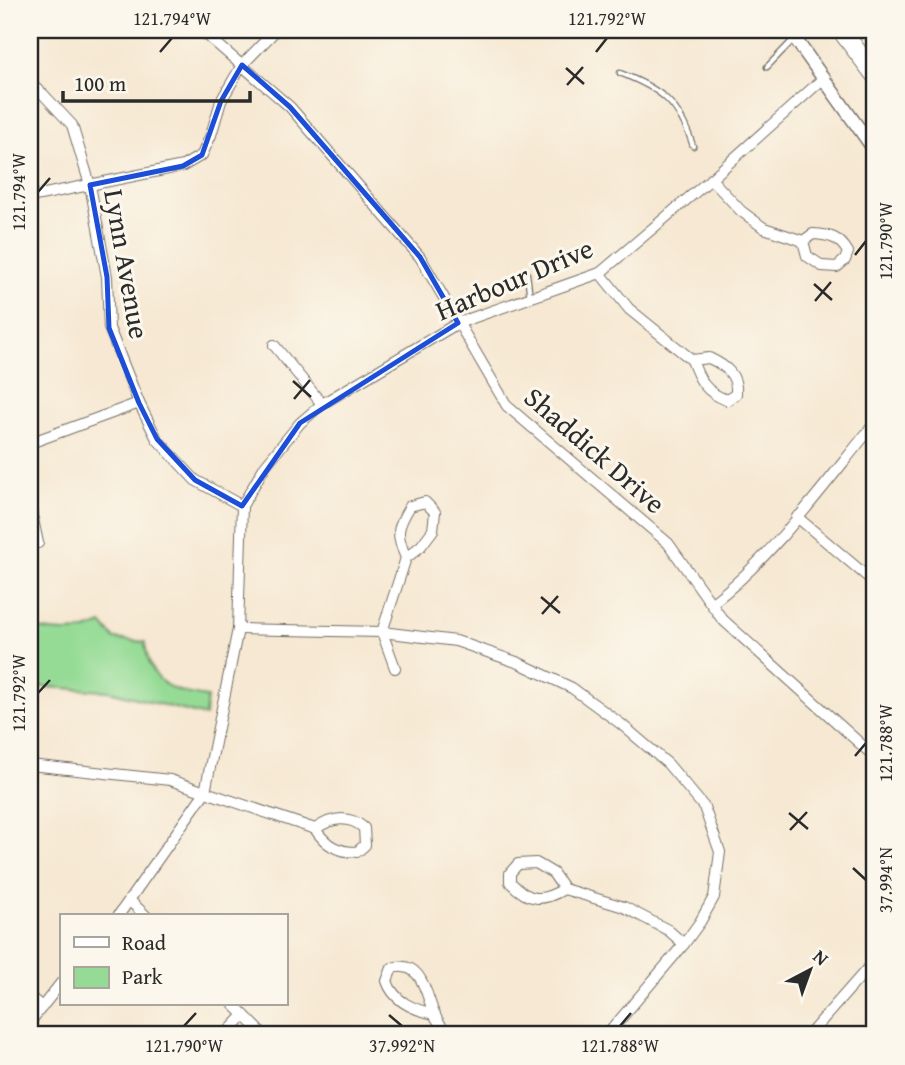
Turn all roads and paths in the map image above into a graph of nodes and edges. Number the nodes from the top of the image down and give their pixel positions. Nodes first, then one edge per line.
1 (201, 30) edge
2 (276, 30) edge
3 (841, 30) edge
4 (792, 34) edge
5 (242, 65) junction
6 (768, 67) dead end
7 (620, 73) dead end
8 (875, 75) edge
9 (825, 77) junction
10 (30, 84) edge
11 (693, 146) dead end
12 (875, 151) edge
13 (711, 178) junction
14 (90, 185) junction
15 (30, 197) edge
16 (803, 241) junction
17 (600, 273) junction
18 (527, 274) dead end
19 (530, 298) junction
20 (458, 323) junction
21 (274, 345) dead end
22 (692, 360) junction
23 (139, 403) junction
24 (322, 404) junction
25 (875, 423) edge
26 (30, 443) edge
27 (30, 505) edge
28 (242, 506) junction
29 (797, 517) junction
30 (38, 543) dead end
31 (406, 558) junction
32 (875, 583) edge
33 (712, 603) junction
34 (238, 629) junction
35 (382, 632) junction
36 (395, 668) dead end
37 (875, 757) edge
38 (30, 765) edge
39 (205, 792) junction
40 (315, 829) junction
41 (564, 889) junction
42 (131, 901) junction
43 (120, 914) edge
44 (144, 914) edge
45 (684, 944) junction
46 (875, 960) edge
47 (60, 984) edge
48 (30, 997) edge
49 (235, 1006) edge
50 (42, 1007) junction
51 (435, 1014) junction
52 (244, 1015) junction
53 (30, 1022) edge
54 (225, 1035) edge
55 (264, 1035) edge
56 (447, 1035) edge
57 (607, 1035) edge
58 (809, 1035) edge

1 - 5 street, Shaddick Drive
2 - 5 street
3 - 8 highway
4 - 6 lane
4 - 9 street
5 - 14 street
5 - 20 street, Shaddick Drive
7 - 11 lane
9 - 12 street
9 - 13 street, Harbour Drive
10 - 14 street, Lynn Avenue
13 - 16 street
13 - 17 street, Harbour Drive
14 - 15 street
14 - 23 street, Lynn Avenue
16 - 16 street
17 - 19 street, Harbour Drive
17 - 22 street
18 - 19 lane
19 - 20 street, Harbour Drive
20 - 24 street, Harbour Drive
20 - 33 street, Shaddick Drive
21 - 24 street
22 - 22 street
23 - 26 street
23 - 28 street, Lynn Avenue
24 - 28 street, Harbour Drive
25 - 29 street
27 - 30 street
28 - 34 street, Harbour Drive
29 - 32 street
29 - 33 street
31 - 31 street
31 - 35 street
33 - 37 street, Shaddick Drive
34 - 35 street
34 - 39 street, Harbour Drive
35 - 36 street
35 - 45 street
38 - 39 street
39 - 40 street
39 - 42 street, Harbour Drive
40 - 40 street
41 - 41 street
41 - 45 street
42 - 43 street, Harbour Drive
42 - 44 street
45 - 57 street
46 - 58 street
47 - 50 street
48 - 50 street
49 - 52 street
50 - 53 street
51 - 51 street
51 - 56 street
52 - 54 street
52 - 55 street

